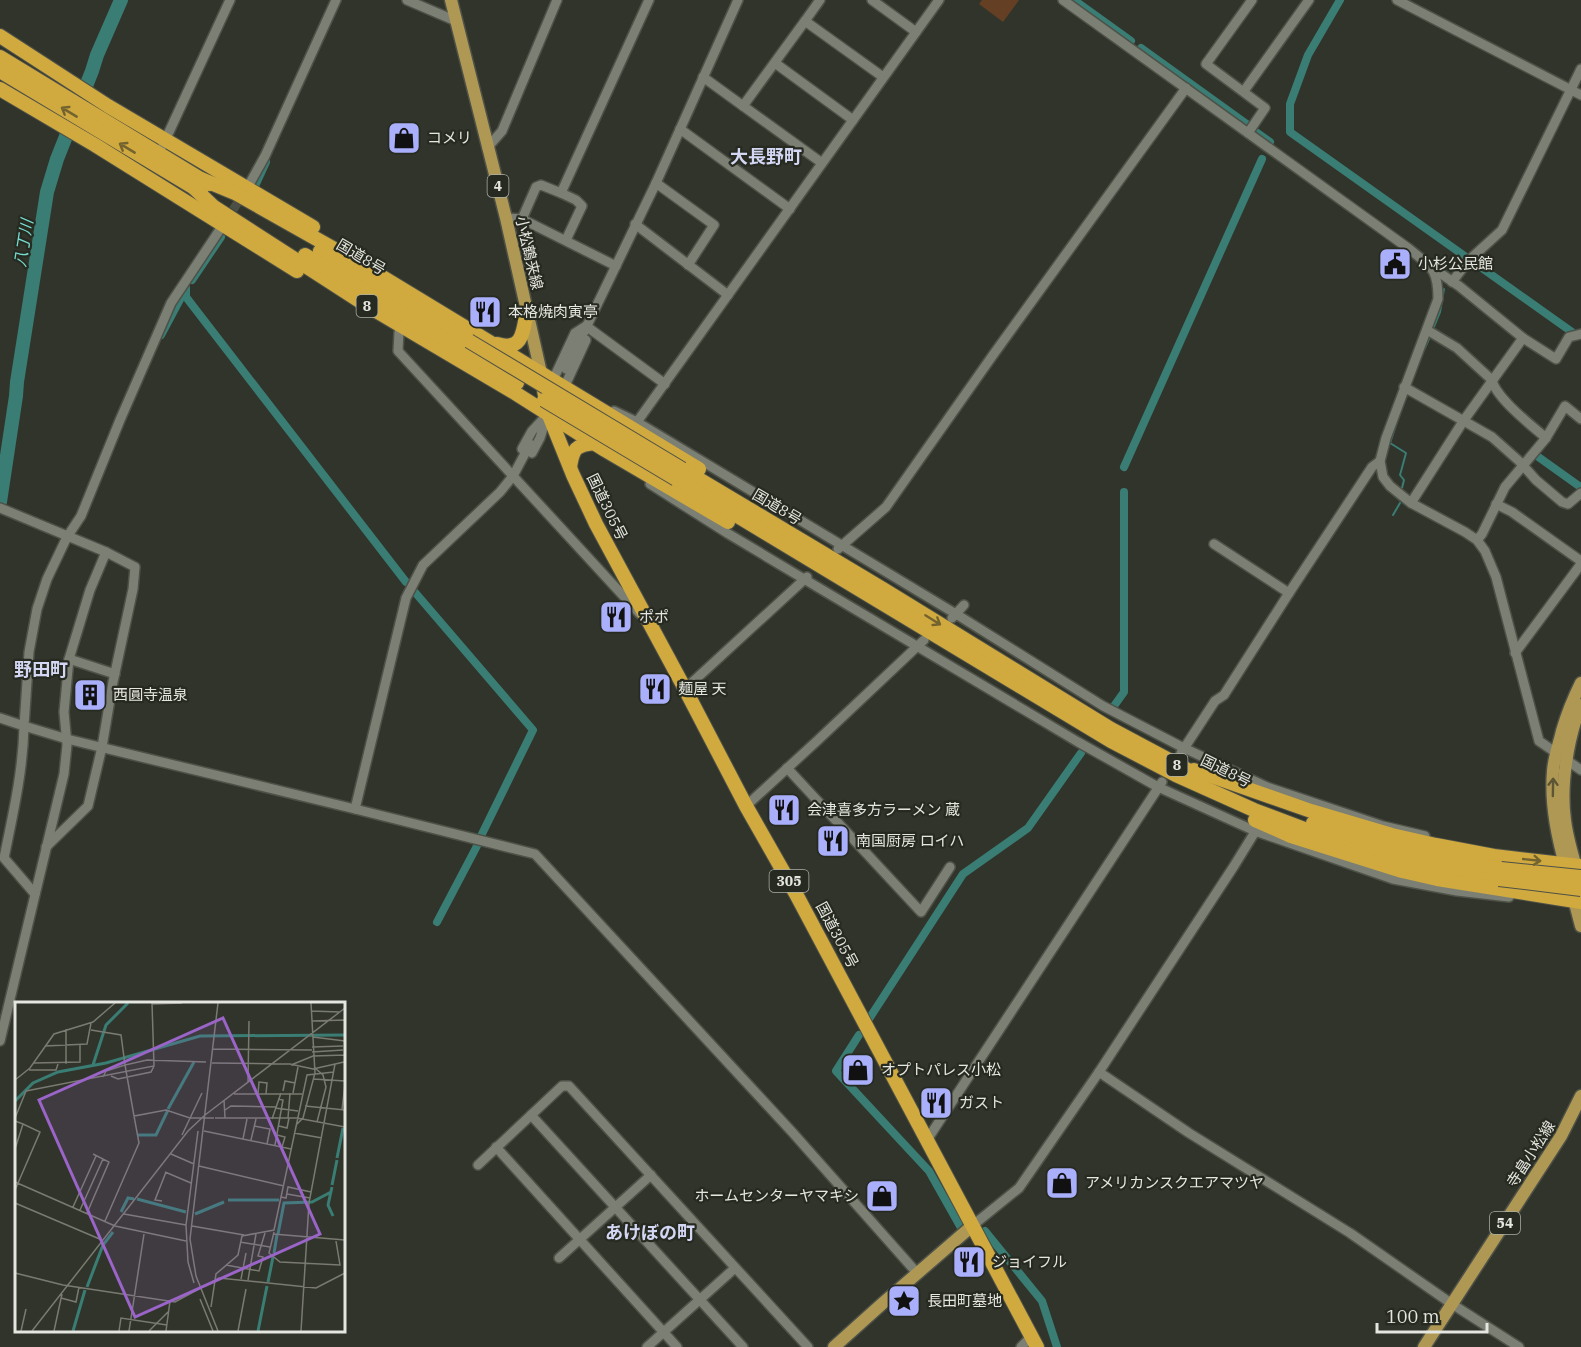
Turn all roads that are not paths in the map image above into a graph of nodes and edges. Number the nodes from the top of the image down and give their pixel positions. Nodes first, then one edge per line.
1 (230, 0) edge
2 (336, 0) edge
3 (406, 0) edge
4 (452, 0) edge
5 (557, 0) edge
6 (649, 0) edge
7 (738, 0) edge
8 (820, 0) edge
9 (872, 0) edge
10 (939, 0) edge
11 (1063, 0) edge
12 (1252, 0) edge
13 (1310, 0) edge
14 (1397, 0) edge
15 (456, 21) junction
16 (805, 21) junction
17 (916, 32) junction
18 (3, 57) edge
19 (775, 63) junction
20 (1581, 69) edge
21 (703, 77) junction
22 (883, 77) junction
23 (1186, 88) junction
24 (0, 89) edge
25 (1570, 89) junction
26 (1244, 91) junction
27 (1581, 95) edge
28 (743, 106) junction
29 (853, 120) junction
30 (680, 129) junction
31 (1248, 134) junction
32 (164, 142) junction
33 (488, 148) junction
34 (822, 163) junction
35 (656, 183) junction
36 (197, 184) junction
37 (245, 190) junction
38 (561, 194) junction
39 (790, 209) junction
40 (506, 218) junction
41 (522, 219) junction
42 (635, 224) junction
43 (223, 225) junction
44 (566, 240) junction
45 (688, 265) junction
46 (616, 266) junction
47 (1431, 267) junction
48 (1452, 282) junction
49 (728, 295) junction
50 (527, 310) junction
51 (586, 326) junction
52 (1426, 330) junction
53 (399, 332) junction
54 (1581, 334) edge
55 (1523, 338) junction
56 (475, 342) junction
57 (566, 369) dead end
58 (553, 380) junction
59 (1492, 380) junction
60 (665, 384) junction
61 (1404, 387) junction
62 (515, 393) junction
63 (587, 400) junction
64 (548, 413) junction
65 (1581, 419) edge
66 (1464, 420) junction
67 (637, 422) junction
68 (1546, 438) junction
69 (595, 443) junction
70 (530, 444) dead end
71 (621, 459) junction
72 (1380, 461) junction
73 (1522, 466) junction
74 (570, 468) junction
75 (679, 474) junction
76 (513, 476) junction
77 (1581, 493) edge
78 (1411, 503) junction
79 (1496, 504) junction
80 (4, 510) edge
81 (67, 537) junction
82 (1477, 540) junction
83 (1214, 544) dead end
84 (840, 548) junction
85 (106, 552) junction
86 (1581, 562) edge
87 (807, 577) junction
88 (883, 589) junction
89 (1289, 593) junction
90 (964, 604) dead end
91 (889, 607) junction
92 (954, 616) junction
93 (648, 622) junction
94 (921, 643) junction
95 (1515, 653) junction
96 (69, 658) junction
97 (115, 674) junction
98 (1581, 683) edge
99 (686, 689) junction
100 (1581, 705) edge
101 (0, 718) edge
102 (24, 726) junction
103 (67, 739) junction
104 (102, 747) junction
105 (1556, 753) junction
106 (1178, 760) junction
107 (1567, 761) junction
108 (787, 768) junction
109 (1581, 770) edge
110 (1160, 784) junction
111 (746, 806) junction
112 (355, 809) junction
113 (1257, 828) junction
114 (46, 847) junction
115 (1494, 856) junction
116 (950, 867) dead end
117 (1576, 868) edge
118 (1500, 874) junction
119 (1581, 884) edge
120 (1581, 889) edge
121 (35, 894) junction
122 (1535, 896) junction
123 (1578, 902) edge
124 (1581, 926) edge
125 (0, 1041) edge
126 (1099, 1072) junction
127 (1581, 1096) edge
128 (531, 1115) junction
129 (927, 1140) junction
130 (496, 1148) junction
131 (478, 1165) dead end
132 (651, 1175) junction
133 (615, 1207) junction
134 (972, 1226) junction
135 (579, 1240) junction
136 (559, 1258) dead end
137 (735, 1268) junction
138 (917, 1273) junction
139 (700, 1299) junction
140 (1452, 1304) junction
141 (663, 1332) junction
142 (1030, 1344) edge
143 (647, 1347) edge
144 (677, 1347) edge
145 (743, 1347) edge
146 (808, 1347) edge
147 (834, 1347) edge
148 (1424, 1347) edge
149 (1519, 1347) edge

1 - 32 street
2 - 37 street
3 - 15 street
4 - 15 main road, 小松鶴来線 / 4
5 - 33 street
6 - 38 street
7 - 21 street
8 - 16 street
9 - 17 street
10 - 17 street
11 - 23 street
12 - 26 street
13 - 26 street
14 - 25 street
15 - 33 main road, 小松鶴来線 / 4
16 - 19 street
16 - 22 street
17 - 22 street
18 - 32 highway
18 - 36 highway, 国道8号 / 8
19 - 28 street
19 - 29 street
20 - 25 street
21 - 28 street
21 - 30 street
22 - 29 street
23 - 31 street
23 - 84 street
24 - 43 highway
25 - 27 street
25 - 48 street
26 - 31 street
28 - 34 street
29 - 34 street
30 - 35 street
30 - 39 street
31 - 47 street
32 - 37 highway
33 - 40 main road, 小松鶴来線 / 4
34 - 39 street
35 - 42 street
35 - 45 street
36 - 56 highway, 国道8号 / 8
36 - 62 highway, 8
37 - 56 highway
38 - 41 street
38 - 44 street
39 - 49 street
40 - 41 street
40 - 50 main road, 小松鶴来線 / 4
41 - 44 street
42 - 45 street
42 - 46 street
43 - 53 highway
43 - 81 street
44 - 46 street
45 - 49 street
46 - 51 street
47 - 48 street
47 - 52 street
48 - 55 street
49 - 60 street
50 - 56 highway
50 - 58 main road, 小松鶴来線 / 4
51 - 57 street
51 - 58 street
51 - 58 street
51 - 60 street
52 - 59 street
52 - 61 street
53 - 62 highway
53 - 76 street
54 - 55 street
55 - 59 street
56 - 58 highway, 8
56 - 75 highway, 国道8号 / 8, bridge
58 - 63 highway, 8
58 - 64 highway, 国道305号 / 305
58 - 64 street
59 - 66 street
59 - 68 street
60 - 67 street
61 - 66 street
61 - 72 street
62 - 64 highway, 8
63 - 67 street
63 - 88 highway, 8
64 - 69 highway, 8
64 - 74 highway, 国道305号 / 305
64 - 76 street
65 - 68 street
66 - 73 street
66 - 78 street
67 - 84 street
68 - 73 street
69 - 71 highway, 8
69 - 74 highway
70 - 76 street
71 - 87 street
71 - 91 highway, 8
72 - 78 street
72 - 89 street
73 - 77 street
73 - 79 street
74 - 93 highway, 国道305号 / 305
75 - 88 highway, 国道8号 / 8
75 - 91 highway, 国道8号 / 8
76 - 93 street
76 - 112 street
78 - 82 street
79 - 82 street
79 - 86 street
80 - 81 street
81 - 85 street
81 - 102 street
82 - 95 street
83 - 89 street
84 - 92 street
85 - 96 street
85 - 97 street
86 - 95 street
87 - 94 street
87 - 99 street
88 -> 106 highway, 国道8号 / 8
89 - 106 street
90 - 92 street
91 - 106 highway, 国道8号 / 8
92 - 106 street
93 - 99 highway, 国道305号 / 305
94 - 108 street
94 - 110 street
95 - 105 street
96 - 97 street
96 - 103 street
97 - 104 street
98 - 105 main road
99 - 111 highway, 国道305号 / 305
100 - 107 main road
101 - 102 street
102 - 103 street
102 - 121 street
103 - 104 street
103 - 114 street
104 - 112 street
104 - 114 street
105 - 107 street
117 -> 105 main road
106 - 115 street
106 - 115 highway, 8
106 - 118 highway, 国道8号 / 8
106 - 122 highway, 8
107 - 109 street
107 - 117 main road
108 - 111 street
108 - 116 street
110 - 113 street
110 - 129 street
111 - 129 highway, 国道305号 / 305
112 - 138 street
113 - 122 street
113 - 126 street
114 - 121 street
115 -> 117 highway, 8
117 - 118 highway, 国道8号 / 8, bridge
117 - 119 main road
117 - 123 main road
118 - 120 highway, 国道8号 / 8, bridge
121 - 125 street
122 - 123 highway, 8
123 - 124 main road
126 - 134 street
126 - 140 street
127 - 140 main road, 寺畠小松線 / 54
128 - 130 street
128 - 132 street
128 - 133 street
129 - 134 highway, 国道305号 / 305
130 - 131 street
130 - 135 street
132 - 133 street
132 - 137 street
133 - 135 street
133 - 139 street
134 - 138 main road
134 - 142 highway, 国道305号 / 305
135 - 136 street
135 - 141 street
137 - 139 street
137 - 146 street
138 - 147 main road
139 - 141 street
139 - 145 street
140 - 148 main road, 寺畠小松線 / 54
140 - 149 street
141 - 143 street
141 - 144 street

